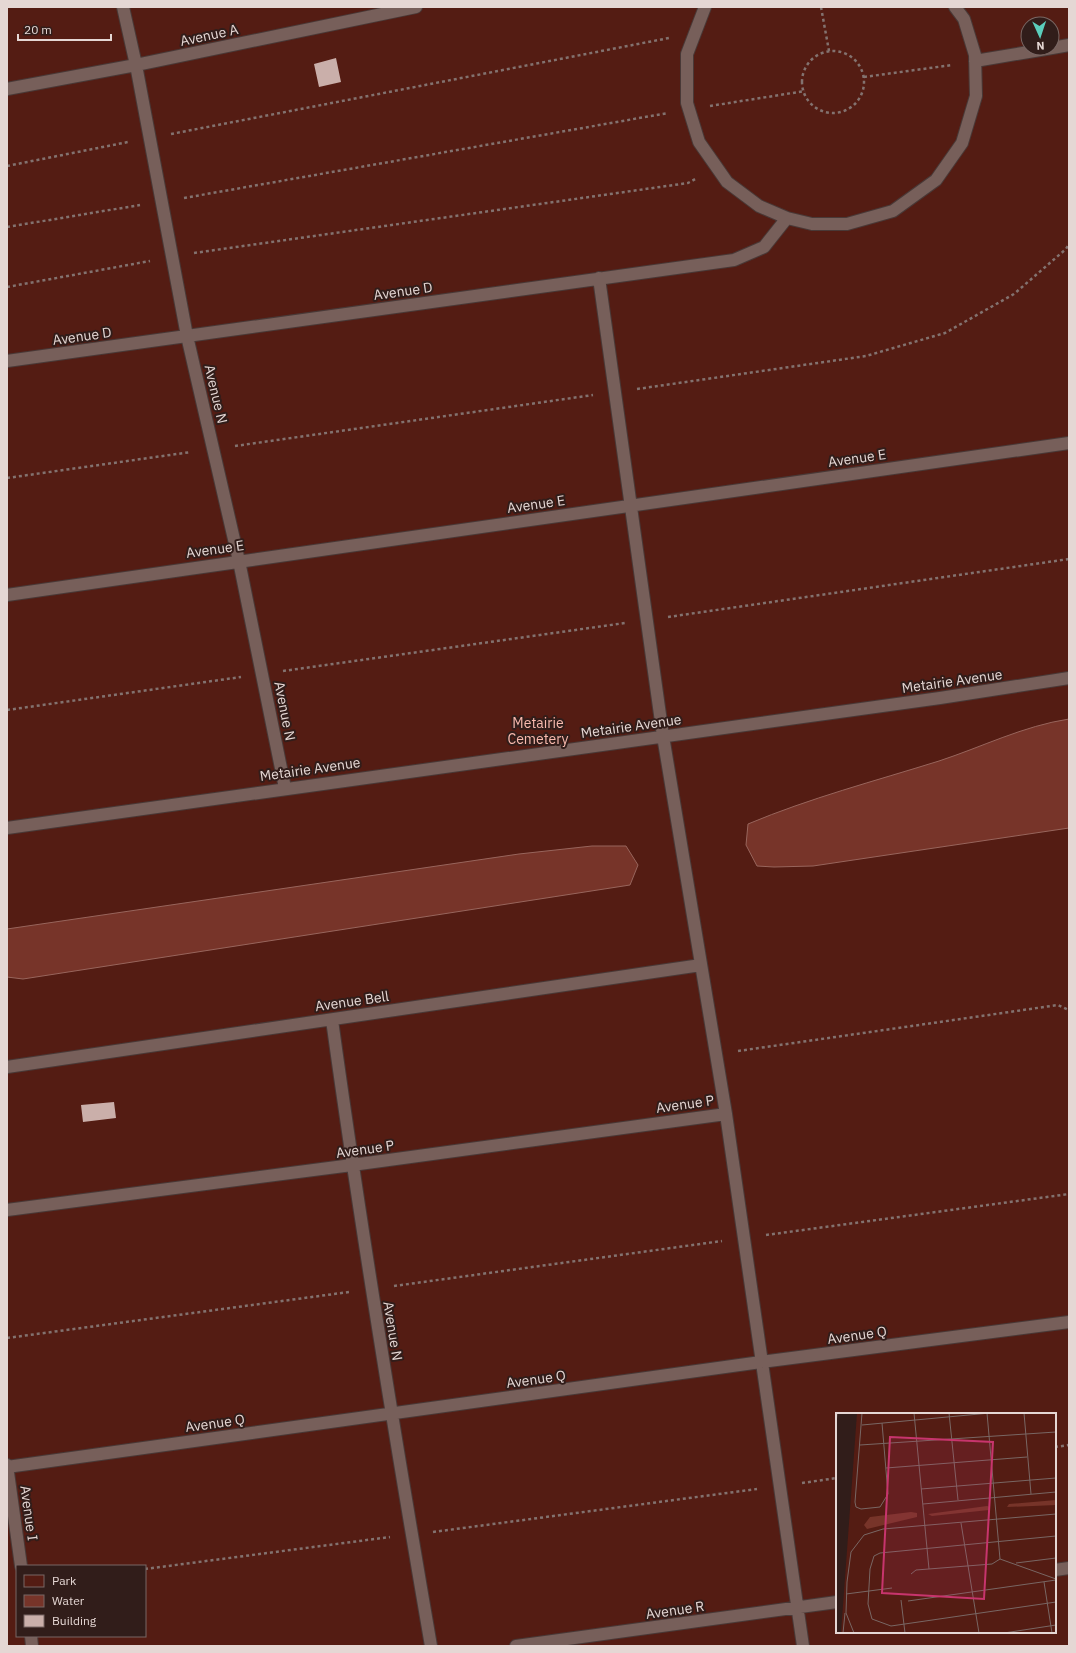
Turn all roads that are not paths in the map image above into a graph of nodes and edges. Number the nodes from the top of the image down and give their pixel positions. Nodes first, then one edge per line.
1 (122, 7) edge
2 (416, 7) edge
3 (705, 7) edge
4 (955, 7) edge
5 (1020, 53) edge
6 (975, 61) junction
7 (136, 65) junction
8 (7, 89) edge
9 (787, 218) junction
10 (599, 278) junction
11 (187, 336) junction
12 (7, 361) edge
13 (1069, 444) edge
14 (629, 505) junction
15 (239, 561) junction
16 (7, 595) edge
17 (1069, 678) edge
18 (663, 736) junction
19 (285, 788) junction
20 (7, 828) edge
21 (701, 965) junction
22 (332, 1020) junction
23 (7, 1068) edge
24 (726, 1114) junction
25 (352, 1166) junction
26 (7, 1210) edge
27 (1069, 1322) edge
28 (761, 1362) junction
29 (391, 1414) junction
30 (7, 1466) edge
31 (21, 1565) edge
32 (1069, 1568) edge
33 (1056, 1570) edge
34 (836, 1602) edge
35 (797, 1608) junction
36 (430, 1646) edge
37 (516, 1646) edge
38 (803, 1646) edge

1 - 7 lane, Avenue N
2 - 7 lane, Avenue A
3 - 9 lane
4 - 6 lane
5 - 6 lane
6 - 9 lane
7 - 8 lane, Avenue A
7 - 11 lane, Avenue N
9 - 10 lane, Avenue D
10 - 11 lane, Avenue D
10 - 14 lane
11 - 12 lane, Avenue D
11 - 15 lane, Avenue N
13 - 14 lane, Avenue E
14 - 15 lane, Avenue E
14 - 18 lane
15 - 16 lane, Avenue E
15 - 19 lane, Avenue N
17 - 18 lane, Metairie Avenue
18 - 19 lane, Metairie Avenue
18 - 21 lane
19 - 20 lane, Metairie Avenue
21 - 22 lane, Avenue Bell
21 - 24 lane
22 - 23 lane, Avenue Bell
22 - 25 lane, Avenue N
24 - 25 lane, Avenue P
24 - 28 lane
25 - 26 lane, Avenue P
25 - 29 lane, Avenue N
27 - 28 lane, Avenue Q
28 - 29 lane, Avenue Q
28 - 35 lane
29 - 30 lane, Avenue Q
29 - 36 lane, Avenue N
30 - 31 lane, Avenue I
32 - 33 lane
34 - 35 lane, Avenue R
35 - 37 lane, Avenue R
35 - 38 lane

